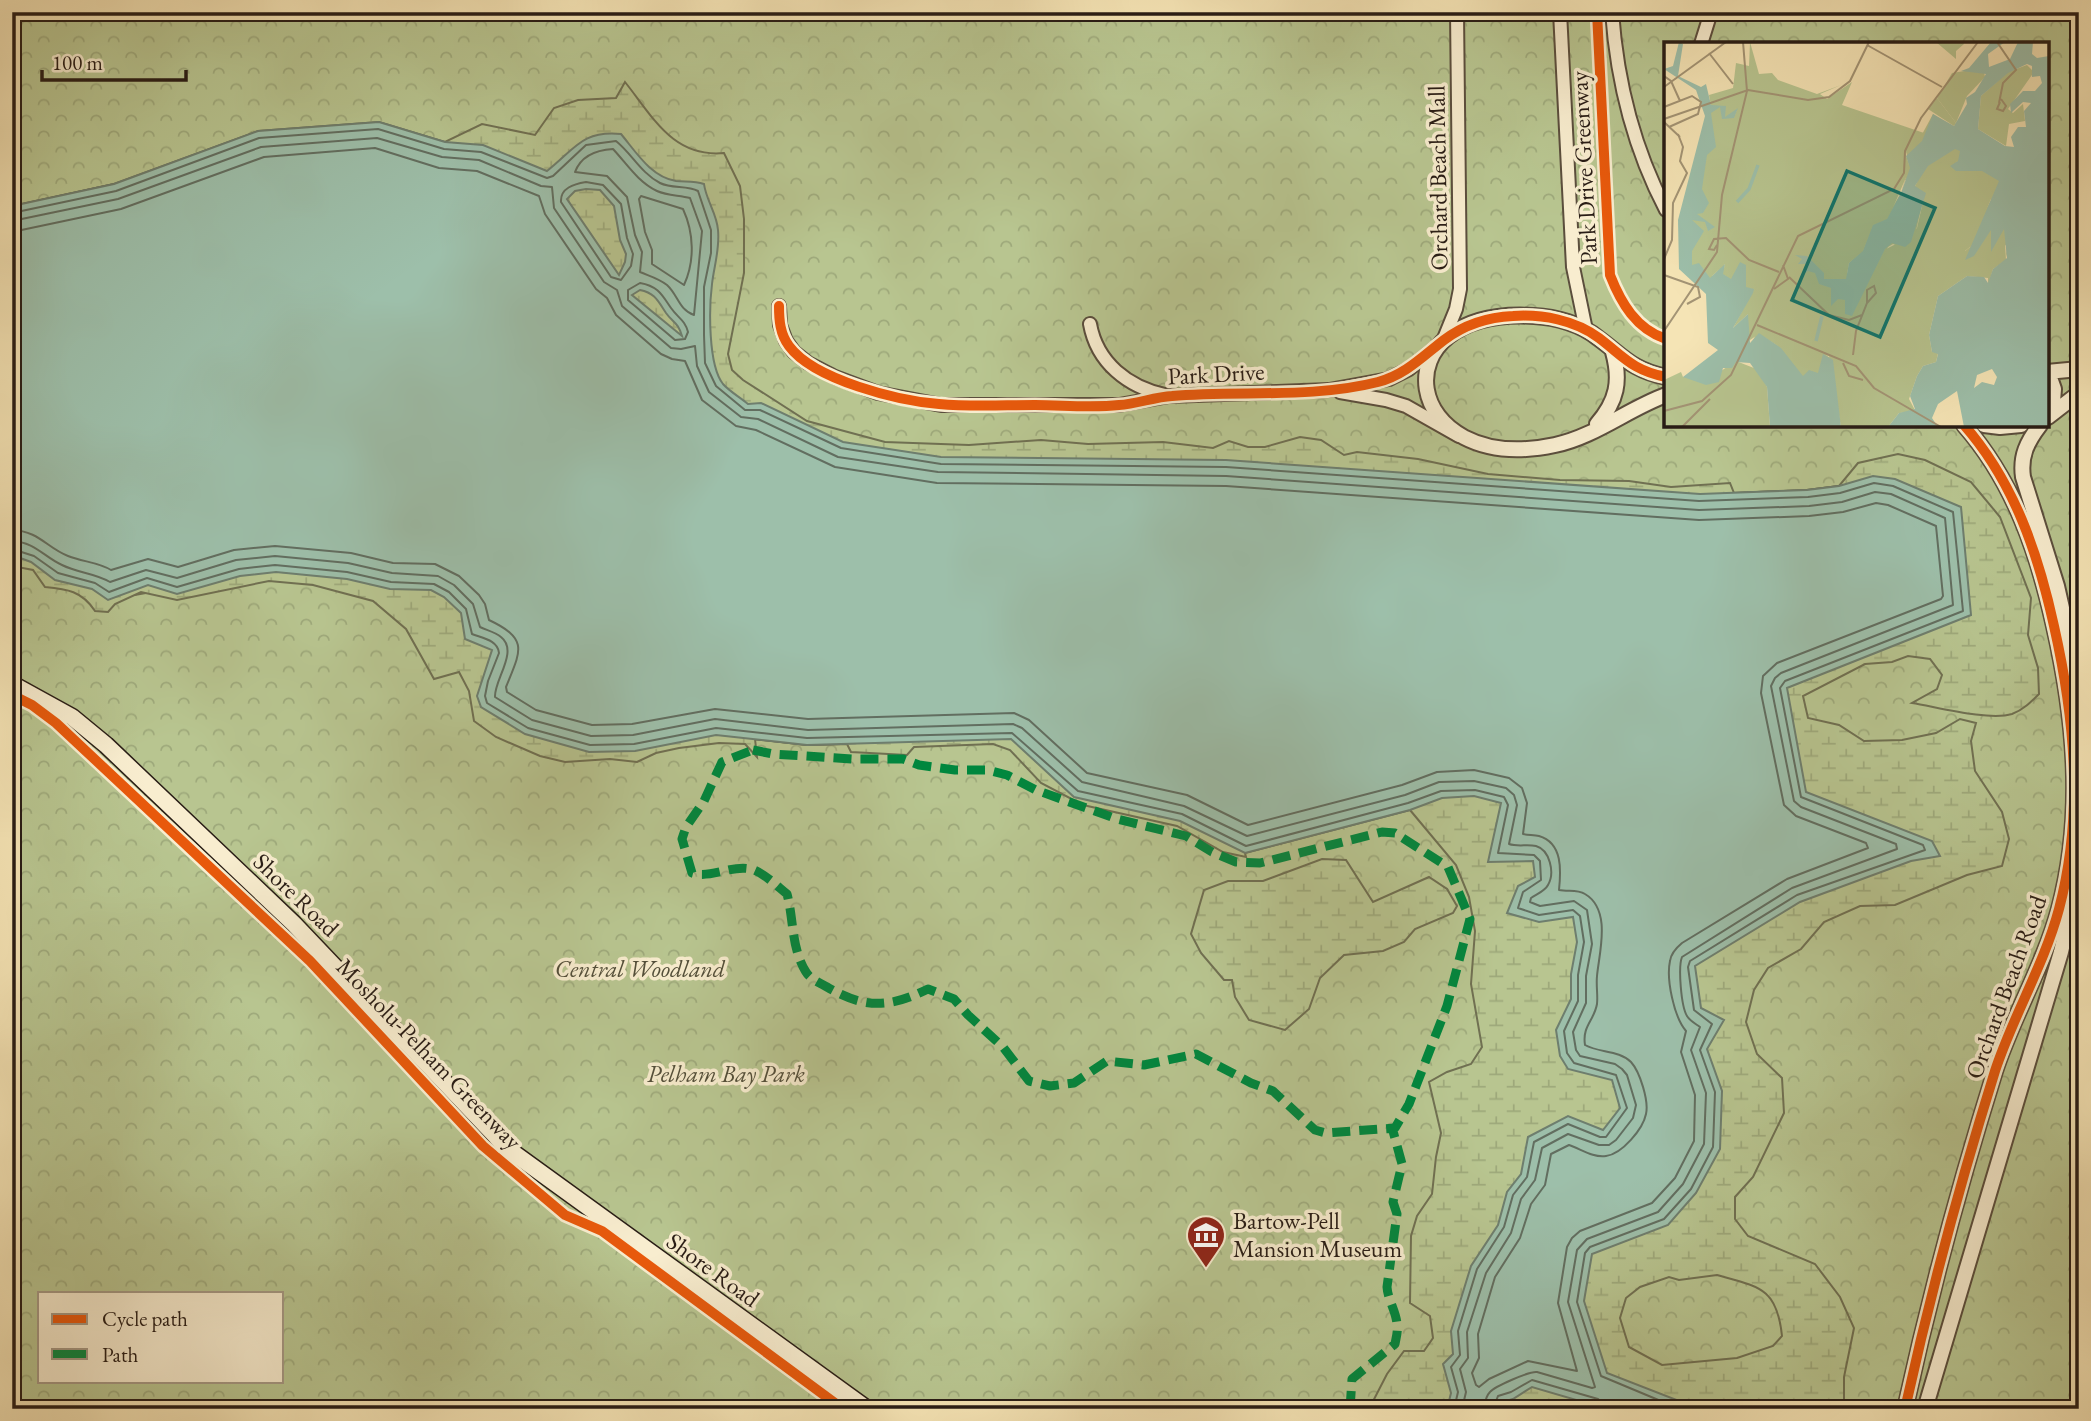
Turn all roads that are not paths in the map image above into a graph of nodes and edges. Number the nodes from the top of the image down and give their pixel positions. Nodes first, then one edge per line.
1 (1457, 12) edge
2 (1560, 12) edge
3 (1612, 12) edge
4 (1711, 12) edge
5 (1702, 42) edge
6 (1664, 206) edge
7 (779, 306) dead end
8 (1090, 324) dead end
9 (1586, 330) junction
10 (1438, 345) junction
11 (1613, 352) junction
12 (2079, 369) edge
13 (2049, 372) edge
14 (2049, 375) edge
15 (1664, 376) edge
16 (1329, 390) junction
17 (2079, 393) edge
18 (1169, 396) junction
19 (1664, 396) edge
20 (2049, 416) edge
21 (1966, 427) edge
22 (2039, 427) edge
23 (1590, 432) junction
24 (1465, 439) junction
25 (2079, 683) edge
26 (12, 684) edge
27 (2079, 875) edge
28 (867, 1409) edge
29 (1905, 1409) edge
30 (1925, 1409) edge

1 - 10 street, Orchard Beach Mall
2 - 9 street
3 - 6 street
4 - 5 street
7 - 18 street, Park Drive
8 - 18 street, Park Drive
9 - 10 street, Park Drive
9 - 11 street, Park Drive
10 - 16 street, Park Drive
10 - 24 street, Park Drive
11 - 15 street, Park Drive
11 - 23 street
12 - 13 street
14 - 20 street
16 - 18 street, Park Drive
16 - 24 street, Park Drive
17 - 20 street
19 - 23 street, Park Drive
21 - 29 street, Orchard Beach Road
22 - 25 street
23 - 24 street, Park Drive
26 - 28 main road, Shore Road
27 - 30 street, Orchard Beach Road

